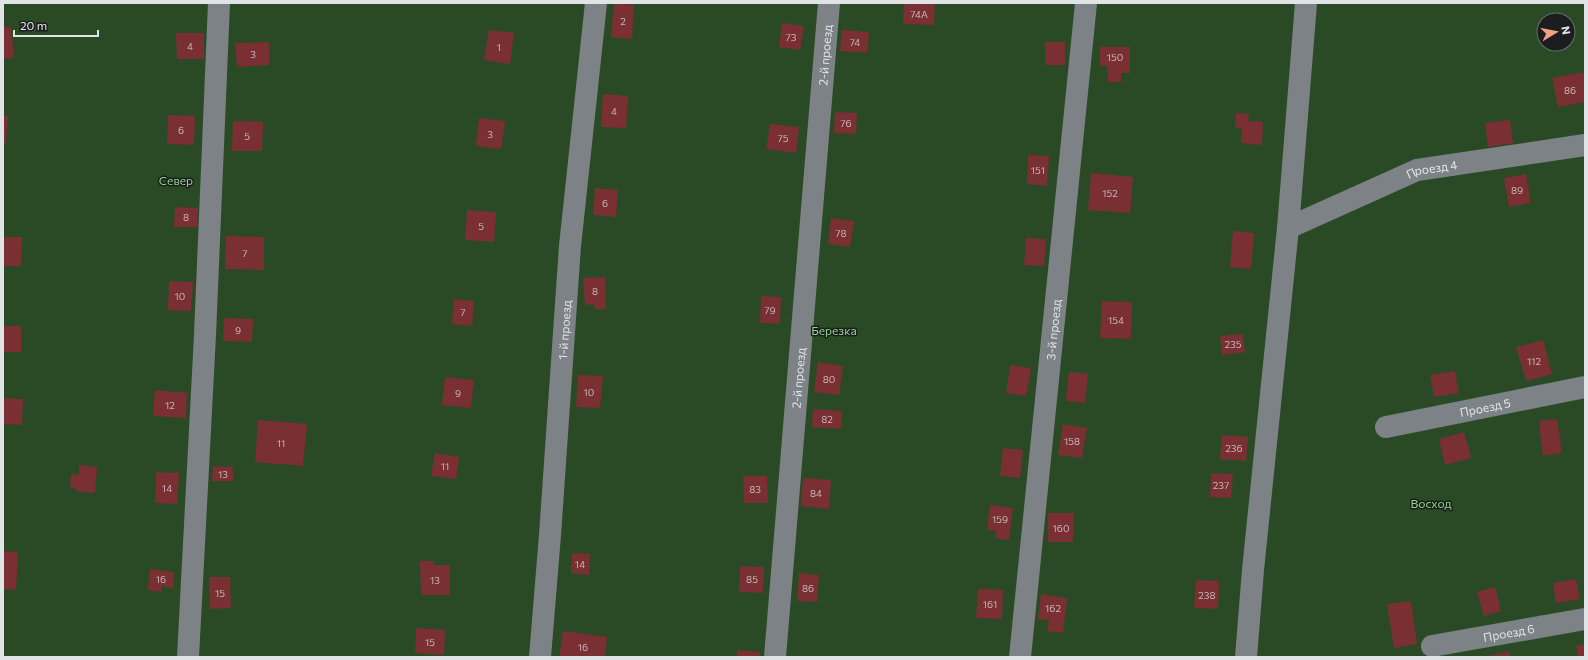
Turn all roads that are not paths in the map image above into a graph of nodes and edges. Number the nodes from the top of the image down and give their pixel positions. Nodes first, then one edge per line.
1 (219, 3) edge
2 (596, 3) edge
3 (829, 3) edge
4 (1086, 3) edge
5 (1306, 3) edge
6 (1585, 145) edge
7 (1288, 228) junction
8 (1585, 387) edge
9 (1386, 427) dead end
10 (1585, 619) edge
11 (1432, 646) dead end
12 (188, 657) edge
13 (540, 657) edge
14 (775, 657) edge
15 (1020, 657) edge
16 (1246, 657) edge

1 - 12 street
2 - 13 street, 1-й проезд
3 - 14 street, 2-й проезд
4 - 15 street, 3-й проезд
5 - 7 street
6 - 7 street, Проезд 4
7 - 16 street
8 - 9 street, Проезд 5
10 - 11 street, Проезд 6

